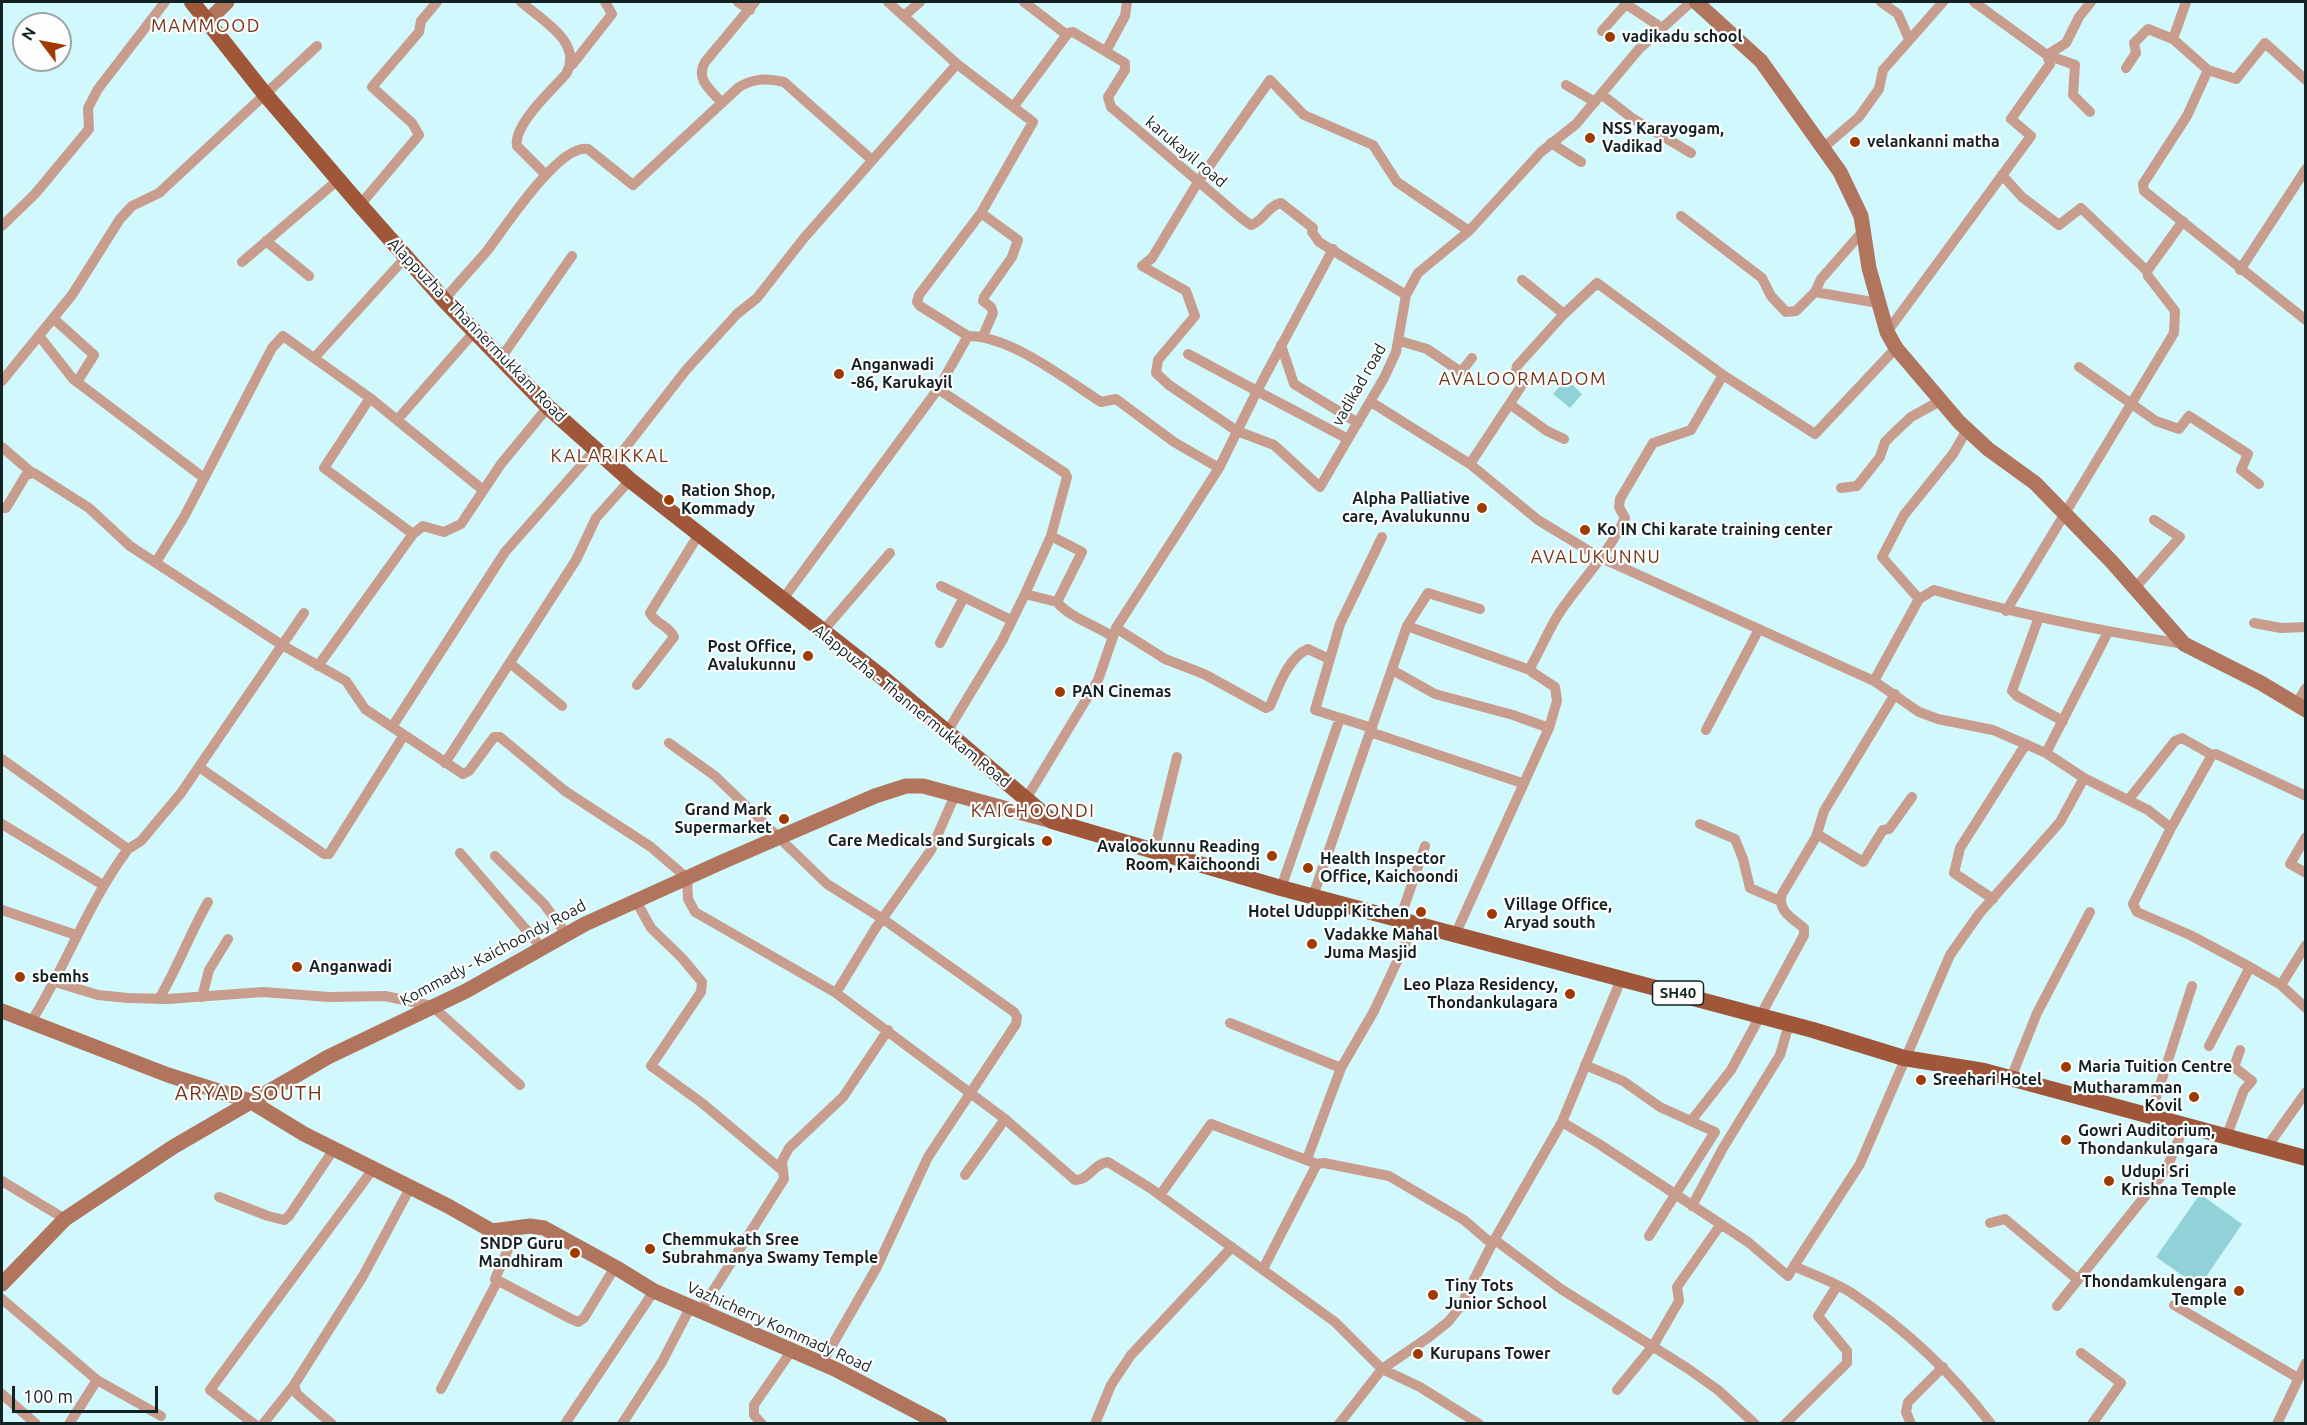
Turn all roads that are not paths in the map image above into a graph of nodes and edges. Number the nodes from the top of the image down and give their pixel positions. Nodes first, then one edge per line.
1 (165, 2) edge
2 (192, 2) edge
3 (227, 2) edge
4 (436, 2) edge
5 (521, 2) edge
6 (604, 2) edge
7 (738, 2) edge
8 (888, 2) edge
9 (920, 2) edge
10 (1024, 2) edge
11 (1126, 2) edge
12 (1694, 2) edge
13 (1881, 2) edge
14 (1943, 2) edge
15 (1974, 2) edge
16 (2091, 2) edge
17 (2186, 2) edge
18 (753, 6) edge
19 (904, 16) junction
20 (207, 22) junction
21 (1662, 28) junction
22 (1602, 30) dead end
23 (1067, 35) junction
24 (1909, 39) junction
25 (2173, 39) junction
26 (316, 46) dead end
27 (1106, 51) junction
28 (2047, 55) junction
29 (957, 64) junction
30 (572, 65) junction
31 (2126, 68) dead end
32 (2208, 70) junction
33 (2306, 80) edge
34 (1566, 85) dead end
35 (264, 93) junction
36 (1598, 98) junction
37 (722, 103) junction
38 (1014, 106) junction
39 (2090, 112) dead end
40 (1551, 143) junction
41 (1822, 148) junction
42 (1691, 153) dead end
43 (872, 160) junction
44 (1581, 162) dead end
45 (2306, 169) edge
46 (546, 175) junction
47 (2002, 175) junction
48 (338, 180) junction
49 (1198, 182) junction
50 (360, 205) junction
51 (981, 213) junction
52 (1681, 216) dead end
53 (2183, 220) junction
54 (3, 222) edge
55 (1469, 231) junction
56 (1863, 231) junction
57 (266, 242) junction
58 (1333, 249) junction
59 (406, 256) junction
60 (572, 256) dead end
61 (242, 262) dead end
62 (2240, 270) junction
63 (2147, 271) junction
64 (309, 276) dead end
65 (1522, 280) dead end
66 (1815, 292) junction
67 (1406, 295) junction
68 (444, 300) junction
69 (1878, 303) junction
70 (1564, 314) junction
71 (54, 319) junction
72 (2306, 320) edge
73 (475, 332) junction
74 (1887, 332) junction
75 (968, 336) junction
76 (983, 336) junction
77 (40, 337) junction
78 (1400, 341) junction
79 (1281, 345) junction
80 (1896, 348) junction
81 (1188, 354) dead end
82 (315, 357) junction
83 (501, 358) junction
84 (1472, 358) dead end
85 (2079, 366) dead end
86 (1724, 375) junction
87 (2, 381) edge
88 (77, 382) junction
89 (938, 389) junction
90 (1257, 391) junction
91 (370, 398) junction
92 (1940, 401) junction
93 (1371, 402) junction
94 (1510, 405) junction
95 (2131, 405) junction
96 (548, 407) junction
97 (397, 420) junction
98 (1358, 423) junction
99 (1967, 430) junction
100 (1237, 431) junction
101 (1348, 439) junction
102 (1564, 439) dead end
103 (2, 447) edge
104 (594, 451) junction
105 (1470, 464) junction
106 (612, 465) junction
107 (1219, 468) junction
108 (31, 472) junction
109 (204, 478) junction
110 (630, 480) junction
111 (2259, 484) dead end
112 (1841, 488) dead end
113 (483, 490) junction
114 (2, 508) edge
115 (2065, 514) junction
116 (2154, 519) dead end
117 (413, 534) junction
118 (699, 534) junction
119 (1051, 536) junction
120 (1382, 537) dead end
121 (890, 553) dead end
122 (1599, 557) junction
123 (156, 562) junction
124 (941, 586) dead end
125 (2135, 588) junction
126 (1025, 594) junction
127 (964, 597) junction
128 (783, 599) junction
129 (1919, 599) junction
130 (1057, 602) junction
131 (1480, 609) dead end
132 (2006, 611) junction
133 (304, 613) dead end
134 (2039, 617) junction
135 (1011, 620) junction
136 (2254, 623) dead end
137 (1407, 626) junction
138 (2306, 627) edge
139 (1759, 628) junction
140 (822, 632) junction
141 (2108, 632) junction
142 (1115, 633) junction
143 (940, 643) dead end
144 (2184, 644) junction
145 (282, 645) junction
146 (1329, 659) junction
147 (511, 664) junction
148 (318, 666) junction
149 (1530, 670) junction
150 (1394, 671) junction
151 (1874, 681) junction
152 (637, 685) dead end
153 (2306, 688) edge
154 (1895, 694) junction
155 (562, 706) dead end
156 (2301, 707) edge
157 (1340, 718) junction
158 (2063, 721) junction
159 (392, 727) junction
160 (1549, 728) junction
161 (1371, 730) junction
162 (1706, 730) dead end
163 (947, 732) junction
164 (404, 735) junction
165 (669, 743) dead end
166 (2026, 744) junction
167 (2046, 753) junction
168 (2212, 755) junction
169 (1177, 757) dead end
170 (2, 759) edge
171 (445, 763) junction
172 (199, 767) junction
173 (2084, 778) junction
174 (1522, 783) junction
175 (955, 795) junction
176 (2306, 796) edge
177 (1912, 797) dead end
178 (1026, 799) junction
179 (2129, 799) junction
180 (1052, 821) junction
181 (2, 824) edge
182 (1700, 824) dead end
183 (2171, 828) junction
184 (1817, 834) junction
185 (782, 837) junction
186 (2306, 837) edge
187 (1425, 846) dead end
188 (128, 849) junction
189 (1154, 851) junction
190 (460, 853) dead end
191 (495, 856) dead end
192 (2306, 873) edge
193 (687, 878) junction
194 (103, 885) junction
195 (1281, 888) junction
196 (1313, 896) junction
197 (1993, 899) junction
198 (1780, 901) junction
199 (208, 902) dead end
200 (636, 902) junction
201 (2, 910) edge
202 (2090, 912) dead end
203 (883, 919) junction
204 (1408, 921) junction
205 (567, 934) junction
206 (1455, 934) junction
207 (76, 935) junction
208 (228, 939) dead end
209 (2306, 945) edge
210 (542, 948) junction
211 (2250, 967) junction
212 (1622, 977) junction
213 (55, 982) junction
214 (2281, 985) junction
215 (2192, 986) dead end
216 (836, 993) junction
217 (202, 997) junction
218 (159, 999) junction
219 (432, 1006) junction
220 (2306, 1008) edge
221 (2, 1011) edge
222 (1758, 1016) junction
223 (31, 1022) junction
224 (1230, 1023) dead end
225 (1789, 1024) junction
226 (888, 1030) junction
227 (2209, 1046) dead end
228 (2240, 1050) dead end
229 (1904, 1058) junction
230 (1585, 1065) junction
231 (1341, 1068) junction
232 (2011, 1078) junction
233 (520, 1085) dead end
234 (970, 1092) junction
235 (2306, 1092) edge
236 (250, 1101) junction
237 (2150, 1116) junction
238 (1005, 1119) junction
239 (1691, 1120) junction
240 (1562, 1122) junction
241 (2184, 1127) junction
242 (2227, 1135) junction
243 (2267, 1147) junction
244 (334, 1149) junction
245 (2306, 1158) edge
246 (1312, 1161) junction
247 (373, 1169) junction
248 (783, 1171) junction
249 (965, 1175) dead end
250 (2, 1181) edge
251 (410, 1188) junction
252 (1160, 1195) junction
253 (1676, 1195) junction
254 (219, 1197) dead end
255 (1692, 1206) junction
256 (66, 1219) junction
257 (1989, 1223) dead end
258 (1721, 1224) junction
259 (517, 1229) junction
260 (1649, 1236) dead end
261 (1493, 1242) junction
262 (1232, 1247) junction
263 (1794, 1266) junction
264 (615, 1267) junction
265 (1263, 1269) junction
266 (2078, 1280) junction
267 (497, 1282) junction
268 (2, 1284) edge
269 (1837, 1286) junction
270 (654, 1291) junction
271 (2, 1299) edge
272 (2174, 1305) dead end
273 (2057, 1306) dead end
274 (696, 1308) junction
275 (1653, 1346) junction
276 (792, 1350) junction
277 (2081, 1353) dead end
278 (822, 1363) junction
279 (2306, 1364) edge
280 (1943, 1367) junction
281 (1383, 1369) junction
282 (2298, 1378) junction
283 (97, 1380) junction
284 (294, 1385) junction
285 (441, 1389) dead end
286 (1617, 1390) dead end
287 (2, 1394) edge
288 (161, 1416) dead end
289 (936, 1423) edge
290 (36, 1424) edge
291 (69, 1424) edge
292 (254, 1424) edge
293 (263, 1424) edge
294 (332, 1424) edge
295 (565, 1424) edge
296 (622, 1424) edge
297 (762, 1424) edge
298 (1095, 1424) edge
299 (1339, 1424) edge
300 (1479, 1424) edge
301 (1755, 1424) edge
302 (1785, 1424) edge
303 (1911, 1424) edge
304 (1991, 1424) edge
305 (2092, 1424) edge
306 (2277, 1424) edge

1 - 54 street
2 - 20 main road, Alappuzha - Thannermukkam Road / SH40
3 - 20 main road
4 - 50 street
5 - 30 street
6 - 30 street
7 - 18 street
8 - 19 street
9 - 19 street
10 - 23 street
11 - 27 street
12 - 21 street, vadikad road
12 - 41 main road
13 - 24 street
14 - 24 street
15 - 28 street
16 - 28 street
17 - 25 street
18 - 37 street
19 - 29 street
20 - 35 main road, Alappuzha - Thannermukkam Road / SH40
21 - 22 street
21 - 36 street, vadikad road
23 - 27 street, karukayil road
23 - 38 street
24 - 41 street
25 - 31 street
25 - 32 street
26 - 35 street
27 - 49 street, karukayil road
28 - 39 street
28 - 47 street
29 - 38 street
29 - 43 street
30 - 46 street
32 - 33 street
32 - 53 street
34 - 36 street
35 - 48 main road, Alappuzha - Thannermukkam Road / SH40
35 - 71 street
36 - 40 street, vadikad road
36 - 42 street
37 - 43 street
37 - 46 street
38 - 51 street
40 - 44 street
40 - 55 street, vadikad road
41 - 56 main road
43 - 106 street
45 - 62 street
46 - 68 street
47 - 63 street
47 - 74 street
48 - 50 main road, Alappuzha - Thannermukkam Road / SH40
48 - 57 street
49 - 55 street
49 - 58 street, karukayil road
49 - 100 street
50 - 59 main road, Alappuzha - Thannermukkam Road / SH40
51 - 75 street
51 - 76 street
52 - 66 street
53 - 62 street
53 - 63 street
55 - 67 street, vadikad road
56 - 66 street
56 - 69 main road
57 - 61 street
57 - 64 street
58 - 67 street, karukayil road
58 - 79 street
59 - 68 main road, Alappuzha - Thannermukkam Road / SH40
59 - 82 street
60 - 83 street
62 - 72 street
63 - 95 street
65 - 70 street
66 - 69 street
67 - 78 street, vadikad road
68 - 73 main road, Alappuzha - Thannermukkam Road / SH40
69 - 74 main road
70 - 86 street
70 - 94 street
71 - 77 street
71 - 88 street
73 - 83 main road, Alappuzha - Thannermukkam Road / SH40
73 - 97 street
74 - 80 main road
75 - 76 street
75 - 89 street
76 - 107 street
77 - 87 street
77 - 88 street
78 - 84 street
78 - 93 street, vadikad road
79 - 90 street
79 - 98 street
80 - 86 street
80 - 92 main road
81 - 90 street, vadikad road
82 - 91 street
82 - 109 street
83 - 96 main road, Alappuzha - Thannermukkam Road / SH40
85 - 95 street
86 - 122 street
88 - 109 street
89 - 119 street
89 - 128 street
90 - 100 street
90 - 101 street, vadikad road
91 - 97 street
91 - 117 street
92 - 99 main road
92 - 112 street
93 - 98 street, vadikad road
93 - 105 street
94 - 102 street
94 - 105 street
95 - 111 street
95 - 115 street
96 - 104 main road, Alappuzha - Thannermukkam Road / SH40
96 - 113 street
97 - 113 street
98 - 101 street, vadikad road
99 - 115 main road
99 - 129 street
100 - 101 street
100 - 107 street
103 - 108 street
104 - 106 main road, Alappuzha - Thannermukkam Road / SH40
104 - 159 street
105 - 122 street
106 - 110 main road, Alappuzha - Thannermukkam Road / SH40
107 - 142 street
108 - 114 street
108 - 123 street
109 - 123 street
110 - 118 main road, Alappuzha - Thannermukkam Road / SH40
110 - 147 street
113 - 117 street
115 - 125 main road
115 - 132 street
116 - 125 street
117 - 148 street
118 - 128 main road, Alappuzha - Thannermukkam Road / SH40
118 - 152 street
119 - 126 street
119 - 130 street
120 - 146 street
121 - 140 street
122 - 139 street
122 - 149 street
123 - 145 street
124 - 127 street
125 - 144 main road
126 - 130 street
126 - 135 street
127 - 135 street
127 - 143 street
128 - 140 main road, Alappuzha - Thannermukkam Road / SH40
129 - 132 street
129 - 151 street
130 - 142 street
131 - 137 street
132 - 134 street
133 - 145 street
134 - 141 street
134 - 158 street
135 - 163 street
136 - 138 street
137 - 149 street
137 - 150 street
139 - 151 street
139 - 162 street
140 - 163 main road, Alappuzha - Thannermukkam Road / SH40
141 - 144 street
141 - 158 street
142 - 146 street
142 - 178 street
144 - 156 main road
145 - 148 street
145 - 172 street
146 - 157 street
147 - 155 street
147 - 171 street
148 - 159 street
149 - 160 street
150 - 160 street
150 - 161 street
151 - 154 street
153 - 156 street
154 - 166 street
154 - 184 street
157 - 161 street
157 - 195 street
158 - 167 street
159 - 164 street
160 - 174 street
161 - 174 street
161 - 196 street
163 - 178 main road, Alappuzha - Thannermukkam Road / SH40
164 - 171 street
164 - 172 street
165 - 185 street
166 - 167 street
166 - 197 street
167 - 173 street
168 - 176 street
168 - 179 street
168 - 183 street
169 - 189 street
170 - 188 street
171 - 193 street
172 - 188 street
173 - 179 street
173 - 197 street
174 - 206 street
175 - 180 main road, Kommady - Kaichoondy Road
175 - 185 main road, Kommady - Kaichoondy Road
175 - 203 street
177 - 184 street
178 - 180 main road, Alappuzha - Thannermukkam Road / SH40
179 - 183 street
180 - 189 main road, Alappuzha - Thannermukkam Road / SH40
181 - 194 street
182 - 198 street
183 - 211 street
184 - 198 street
185 - 193 main road, Kommady - Kaichoondy Road
185 - 203 street
186 - 192 street
187 - 204 street
188 - 194 street
189 - 195 main road, Alappuzha - Thannermukkam Road / SH40
190 - 210 street
191 - 205 street
193 - 200 main road, Kommady - Kaichoondy Road
193 - 216 street
194 - 207 street
195 - 196 main road, Alappuzha - Thannermukkam Road / SH40
196 - 204 main road, Alappuzha - Thannermukkam Road / SH40
197 - 229 street
198 - 222 street
199 - 218 street
200 - 205 main road, Kommady - Kaichoondy Road
200 - 248 street
201 - 207 street
202 - 232 street
203 - 216 street
203 - 234 street
204 - 206 main road, Alappuzha - Thannermukkam Road / SH40
204 - 231 street
205 - 210 main road, Kommady - Kaichoondy Road
206 - 212 main road, Alappuzha - Thannermukkam Road / SH40
207 - 213 street
208 - 217 street
209 - 214 street
210 - 219 main road, Kommady - Kaichoondy Road
211 - 214 street
211 - 227 street
212 - 222 main road, Alappuzha - Thannermukkam Road / SH40
212 - 230 street
213 - 218 street
213 - 223 street
214 - 220 street
215 - 237 street
216 - 226 street
217 - 218 street
217 - 219 street
219 - 233 street
219 - 236 main road, Kommady - Kaichoondy Road
221 - 223 main road, Vazhicherry Kommady Road
222 - 225 main road, Alappuzha - Thannermukkam Road / SH40
222 - 239 street
223 - 236 main road, Vazhicherry Kommady Road
224 - 231 street
225 - 229 main road, Alappuzha - Thannermukkam Road / SH40
225 - 255 street
226 - 234 street
226 - 248 street
228 - 242 street
229 - 232 main road, Alappuzha - Thannermukkam Road / SH40
229 - 263 street
230 - 239 street
230 - 240 street
231 - 246 street
232 - 237 main road, Alappuzha - Thannermukkam Road / SH40
234 - 238 street
234 - 278 street
235 - 243 street
236 - 244 main road, Vazhicherry Kommady Road
236 - 256 main road, Kommady - Kaichoondy Road
237 - 241 main road, Alappuzha - Thannermukkam Road / SH40
238 - 249 street
238 - 252 street
239 - 253 street
240 - 253 street
240 - 261 street
241 - 242 main road, Alappuzha - Thannermukkam Road / SH40
241 - 266 street
242 - 243 main road, Alappuzha - Thannermukkam Road / SH40
243 - 245 main road, Alappuzha - Thannermukkam Road / SH40
244 - 247 main road, Vazhicherry Kommady Road
244 - 254 street
246 - 252 street
246 - 261 street
246 - 265 street
247 - 251 main road, Vazhicherry Kommady Road
247 - 292 street
248 - 274 street
250 - 256 street
251 - 259 main road, Vazhicherry Kommady Road
251 - 284 street
252 - 262 street
253 - 255 street
253 - 260 street
255 - 258 street
256 - 268 main road, Kommady - Kaichoondy Road
257 - 266 street
258 - 263 street
258 - 275 street
259 - 264 main road, Vazhicherry Kommady Road
259 - 267 street
261 - 275 street
261 - 281 street
262 - 265 street
262 - 298 street
263 - 269 street
264 - 267 street
264 - 270 main road, Vazhicherry Kommady Road
265 - 281 street
266 - 273 street
267 - 285 street
269 - 280 street
269 - 302 street
270 - 274 main road, Vazhicherry Kommady Road
270 - 295 street
271 - 283 street
272 - 282 street
274 - 276 main road, Vazhicherry Kommady Road
274 - 296 street
275 - 286 street
275 - 301 street
276 - 278 main road, Vazhicherry Kommady Road
276 - 297 street
277 - 305 street
278 - 289 main road, Vazhicherry Kommady Road
279 - 282 street
280 - 303 street
280 - 304 street
281 - 299 street
281 - 300 street
282 - 306 street
283 - 288 street
283 - 291 street
284 - 293 street
284 - 294 street
287 - 290 street

